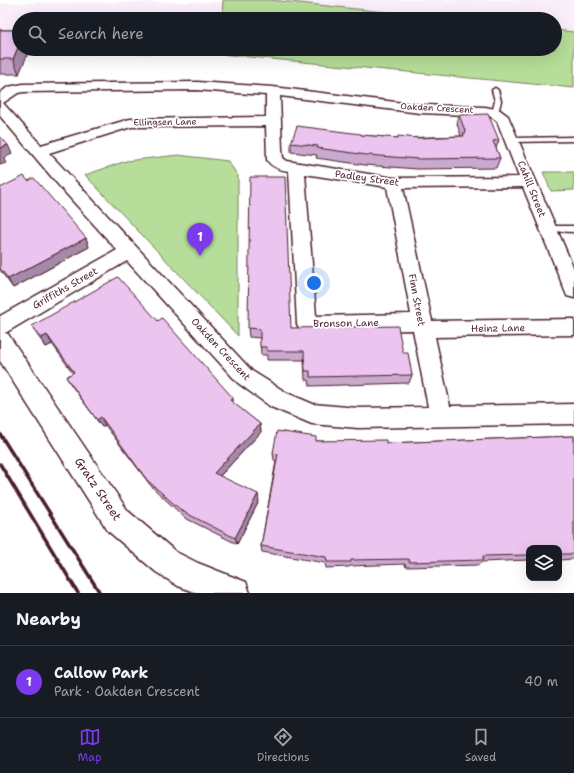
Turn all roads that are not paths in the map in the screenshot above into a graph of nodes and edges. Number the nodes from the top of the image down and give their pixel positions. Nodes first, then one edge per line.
1 (495, 90) dead end
2 (273, 91) junction
3 (1, 98) edge
4 (495, 113) junction
5 (273, 120) junction
6 (574, 139) edge
7 (512, 140) junction
8 (38, 151) junction
9 (297, 168) junction
10 (529, 182) junction
11 (394, 184) junction
12 (548, 229) junction
13 (574, 229) edge
14 (130, 251) junction
15 (574, 291) edge
16 (0, 326) edge
17 (422, 326) junction
18 (574, 327) edge
19 (0, 341) edge
20 (574, 414) edge
21 (441, 416) junction
22 (235, 593) edge

1 - 4 lane
2 - 3 street, Oakden Crescent
2 - 4 street, Oakden Crescent
2 - 5 street, Padley Street
3 - 8 street, Oakden Crescent
4 - 7 street, Cahill Street
5 - 8 street, Ellingsen Lane
5 - 9 street, Padley Street
6 - 7 lane
7 - 10 street, Cahill Street
8 - 14 street, Oakden Crescent
9 - 11 street, Padley Street
9 - 17 street, Bronson Lane
10 - 11 street, Padley Street
10 - 12 street, Cahill Street
11 - 17 street, Finn Street
12 - 13 lane
12 - 15 street, Cahill Street
14 - 16 street, Griffiths Street
14 - 21 street, Oakden Crescent
17 - 18 street, Heinz Lane
17 - 21 street, Finn Street
19 - 22 street, Gratz Street
20 - 21 street, Oakden Crescent

